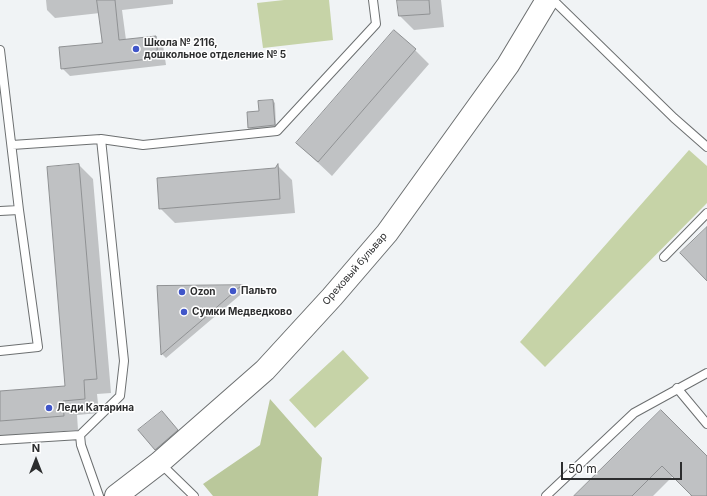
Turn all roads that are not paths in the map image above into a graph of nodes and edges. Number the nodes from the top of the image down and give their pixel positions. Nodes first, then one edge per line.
1 (372, 0) edge
2 (547, 0) edge
3 (553, 0) edge
4 (0, 50) edge
5 (101, 139) junction
6 (12, 145) junction
7 (707, 147) edge
8 (19, 210) junction
9 (0, 211) edge
10 (707, 213) edge
11 (664, 258) dead end
12 (0, 351) edge
13 (707, 373) edge
14 (678, 388) junction
15 (707, 424) edge
16 (80, 435) junction
17 (0, 440) edge
18 (159, 463) junction
19 (99, 496) edge
20 (116, 496) edge
21 (194, 496) edge
22 (546, 496) edge

1 - 5 lane
2 - 18 street, Ореховый бульвар
3 - 7 lane
4 - 6 lane
5 - 6 lane
5 - 16 lane
6 - 8 lane
8 - 9 lane
8 - 12 lane
10 - 11 lane
13 - 14 lane
14 - 15 lane
14 - 22 lane
16 - 17 lane
16 - 19 lane
18 - 20 street, Ореховый бульвар
18 - 21 lane

